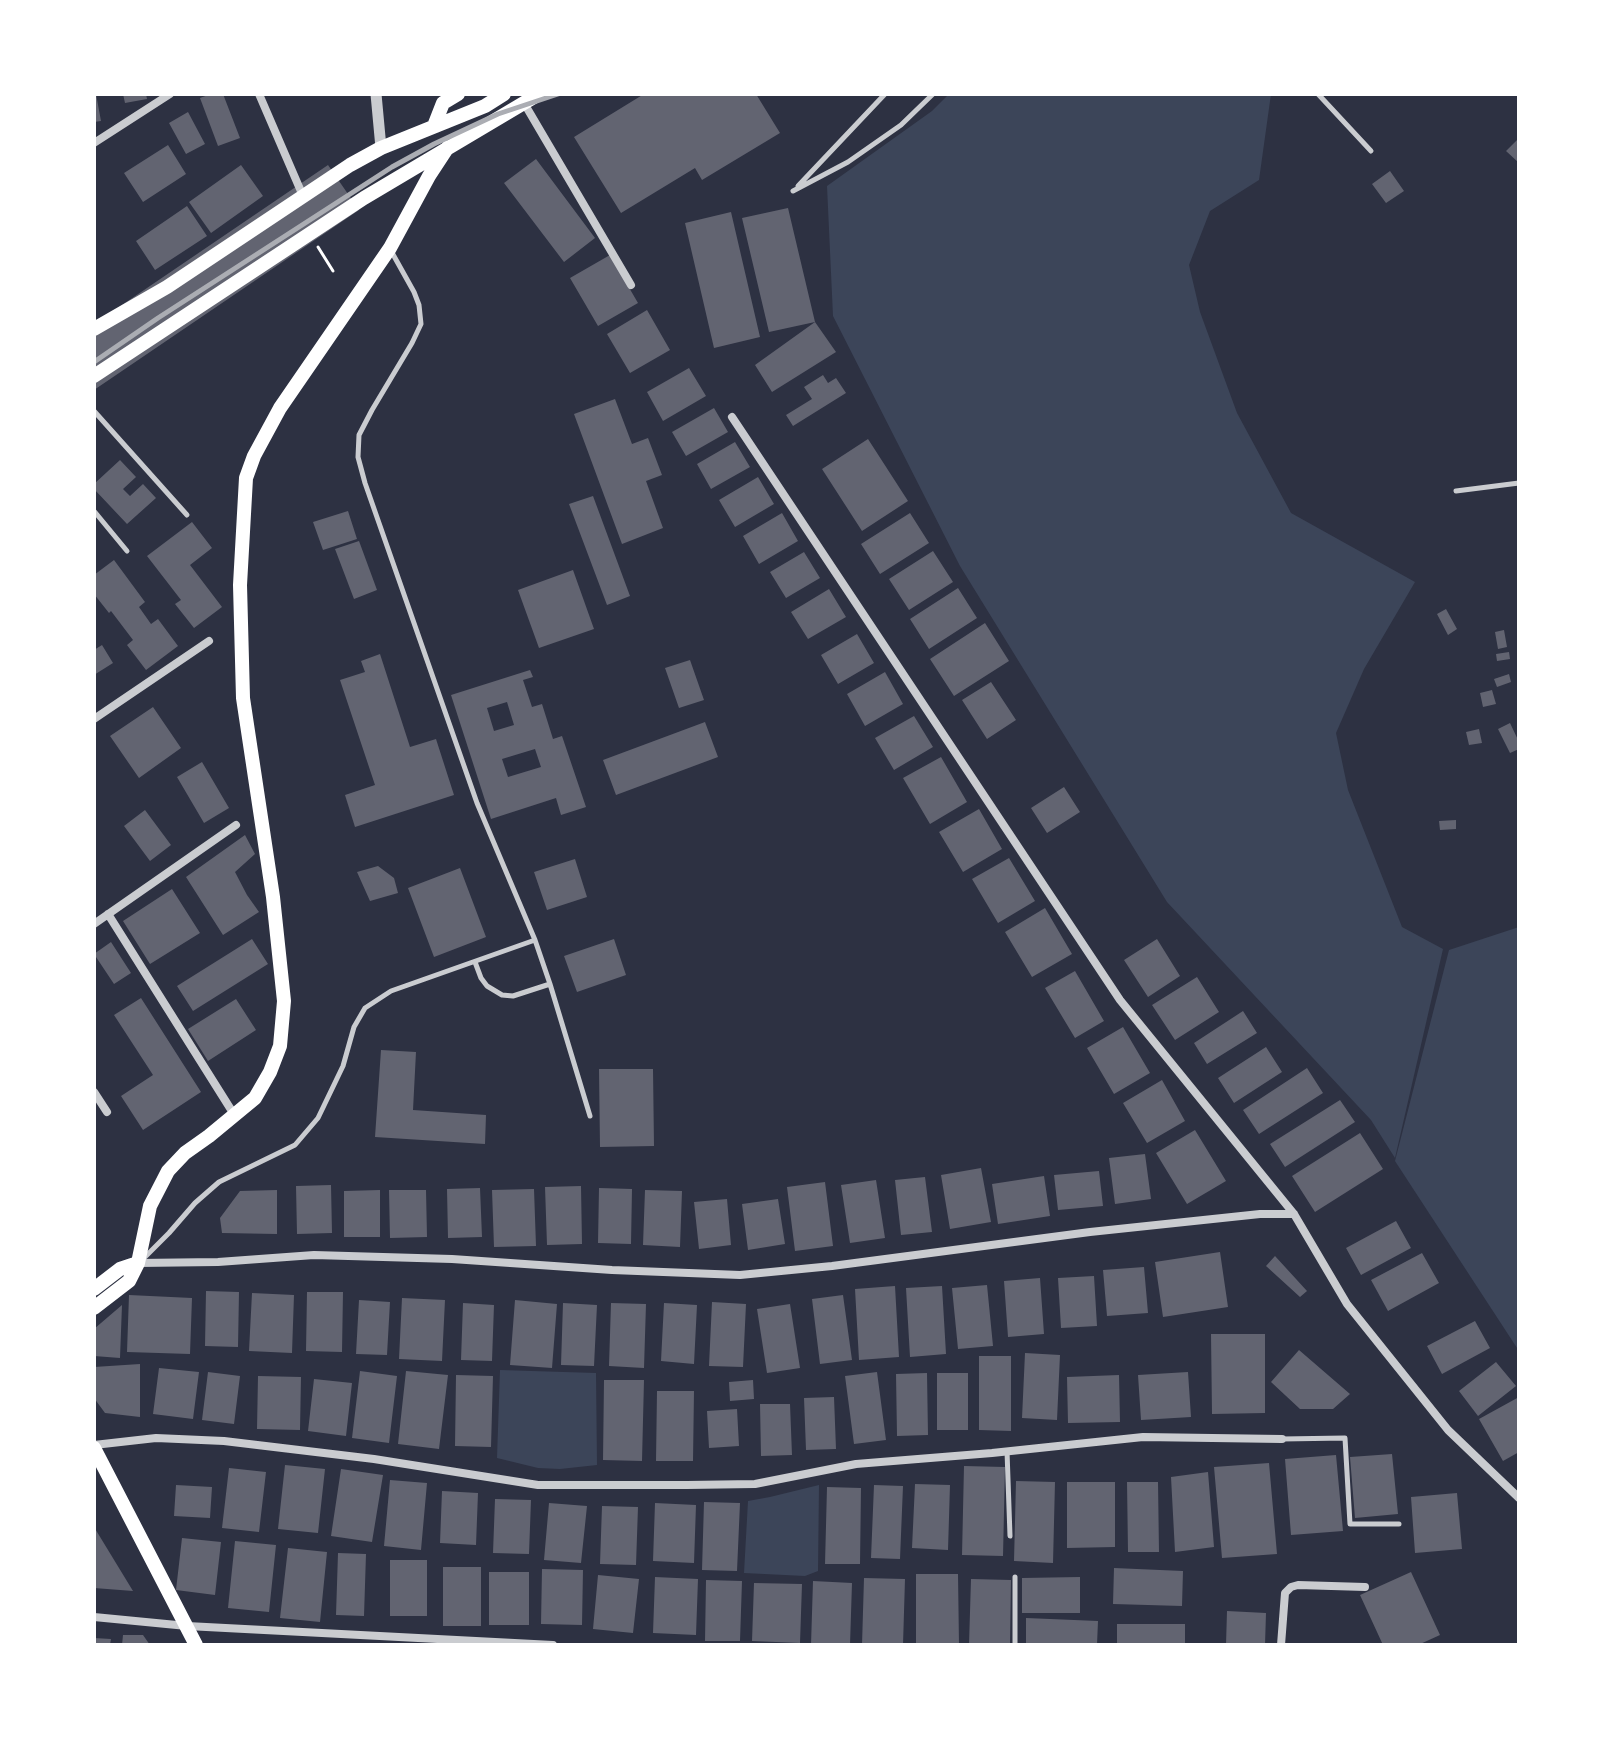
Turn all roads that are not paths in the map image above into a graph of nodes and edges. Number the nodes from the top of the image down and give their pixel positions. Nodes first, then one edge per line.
1 (170, 94) edge
2 (259, 94) edge
3 (376, 94) edge
4 (458, 94) edge
5 (504, 94) edge
6 (539, 94) edge
7 (885, 94) edge
8 (933, 94) edge
9 (1318, 94) edge
10 (524, 103) junction
11 (434, 126) junction
12 (94, 143) edge
13 (448, 147) junction
14 (381, 148) junction
15 (1371, 151) dead end
16 (303, 196) junction
17 (390, 248) junction
18 (631, 285) dead end
19 (94, 329) edge
20 (94, 376) edge
21 (94, 411) edge
22 (732, 417) dead end
23 (1519, 483) edge
24 (1456, 491) dead end
25 (94, 511) edge
26 (187, 515) dead end
27 (127, 551) dead end
28 (209, 641) dead end
29 (94, 719) edge
30 (236, 825) dead end
31 (108, 914) junction
32 (94, 924) edge
33 (535, 940) junction
34 (475, 961) junction
35 (550, 984) junction
36 (94, 1092) edge
37 (107, 1112) dead end
38 (235, 1116) junction
39 (590, 1116) dead end
40 (1294, 1214) junction
41 (138, 1263) junction
42 (94, 1289) edge
43 (94, 1308) edge
44 (1282, 1439) joint
45 (94, 1446) edge
46 (1007, 1451) junction
47 (100, 1471) edge
48 (1519, 1498) edge
49 (1399, 1524) dead end
50 (1010, 1536) dead end
51 (1015, 1577) dead end
52 (1365, 1587) dead end
53 (94, 1617) edge
54 (187, 1626) junction
55 (196, 1645) edge
56 (553, 1645) edge
57 (1015, 1645) edge
58 (1281, 1645) edge

1 - 12 street
2 - 16 street
3 - 14 street
4 - 11 main road
5 - 11 main road
6 - 10 main road
7 - 8 lane
9 - 15 lane
10 - 13 main road
10 - 18 street
11 - 14 main road
13 - 17 main road
13 - 20 main road
14 - 16 main road
16 - 19 main road
17 - 33 lane
17 - 38 main road
21 - 26 lane
22 - 40 street
23 - 24 lane
25 - 27 lane
28 - 29 street
30 - 31 street
31 - 32 street
31 - 38 street
33 - 34 lane
33 - 35 lane
34 - 35 lane
34 - 41 lane
35 - 39 lane
36 - 37 street
38 - 41 main road
40 - 41 street
40 - 48 street
41 - 42 main road
41 - 43 main road
44 - 46 street
44 - 49 lane
45 - 46 street
45 - 47 main road
46 - 50 lane
47 - 54 main road
51 - 57 lane
52 - 58 street
53 - 54 street
54 - 55 main road
54 - 56 street

